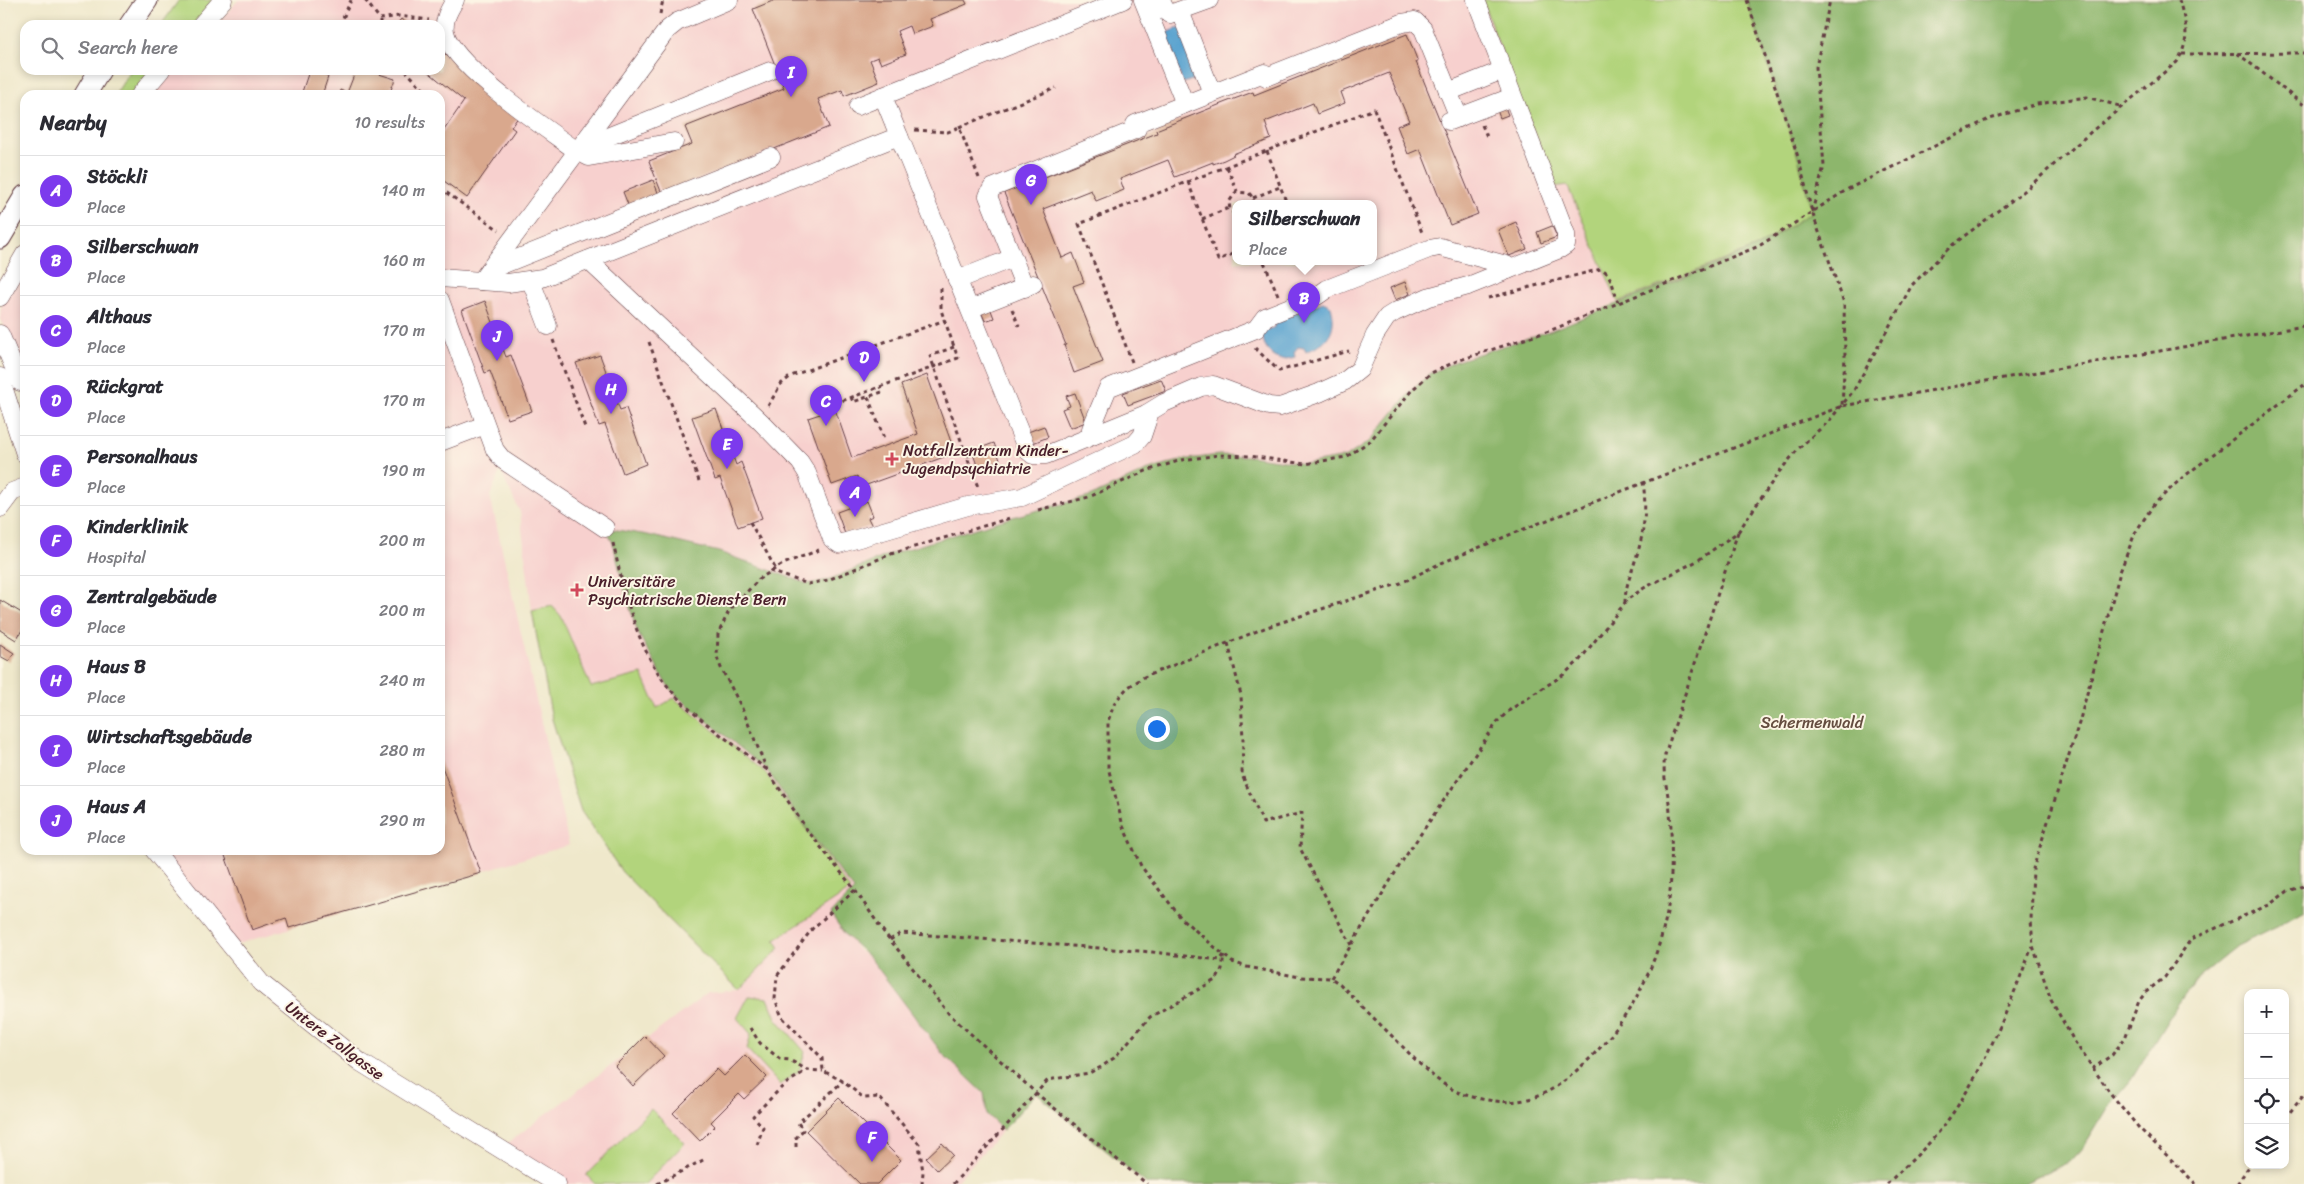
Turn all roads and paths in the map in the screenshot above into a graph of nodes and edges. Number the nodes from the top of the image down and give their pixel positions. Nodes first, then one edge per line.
1 (147, 0) edge
2 (223, 0) edge
3 (351, 0) edge
4 (364, 0) edge
5 (455, 0) edge
6 (729, 0) edge
7 (1123, 0) edge
8 (1144, 0) edge
9 (1161, 0) edge
10 (1209, 0) edge
11 (1476, 0) edge
12 (1747, 0) edge
13 (1830, 0) edge
14 (2179, 0) edge
15 (1180, 11) junction
16 (133, 20) edge
17 (205, 20) edge
18 (342, 20) edge
19 (380, 20) joint
20 (429, 20) edge
21 (445, 20) edge
22 (445, 33) edge
23 (2236, 52) junction
24 (2304, 53) edge
25 (2182, 54) junction
26 (1503, 70) junction
27 (770, 71) dead end
28 (97, 75) edge
29 (158, 75) edge
30 (410, 75) edge
31 (1056, 88) dead end
32 (88, 90) edge
33 (144, 90) edge
34 (424, 90) edge
35 (1448, 92) junction
36 (1212, 93) junction
37 (883, 96) junction
38 (1507, 99) dead end
39 (1185, 104) junction
40 (2304, 105) edge
41 (858, 106) dead end
42 (2123, 107) junction
43 (958, 127) junction
44 (917, 129) dead end
45 (899, 136) junction
46 (674, 142) dead end
47 (578, 150) junction
48 (1266, 152) junction
49 (771, 157) dead end
50 (1227, 167) junction
51 (1188, 182) junction
52 (1281, 187) junction
53 (1237, 191) junction
54 (445, 192) edge
55 (988, 196) junction
56 (1253, 198) joint
57 (1286, 200) edge
58 (20, 204) edge
59 (1230, 208) junction
60 (1232, 210) edge
61 (1812, 212) junction
62 (1202, 219) junction
63 (0, 238) edge
64 (512, 239) junction
65 (1429, 249) junction
66 (1232, 254) edge
67 (1013, 258) junction
68 (588, 260) junction
69 (20, 263) edge
70 (1265, 265) edge
71 (1508, 270) junction
72 (485, 276) junction
73 (445, 278) edge
74 (949, 280) junction
75 (531, 281) junction
76 (1460, 289) junction
77 (0, 297) edge
78 (1618, 302) junction
79 (975, 307) dead end
80 (1283, 310) junction
81 (445, 314) edge
82 (945, 320) junction
83 (548, 326) joint
84 (2304, 326) edge
85 (0, 334) edge
86 (646, 334) dead end
87 (1244, 334) junction
88 (954, 347) junction
89 (1370, 348) junction
90 (934, 367) junction
91 (20, 374) edge
92 (1137, 377) junction
93 (20, 381) edge
94 (3, 384) edge
95 (2304, 385) edge
96 (880, 386) junction
97 (851, 397) junction
98 (868, 397) junction
99 (1842, 406) junction
100 (820, 408) dead end
101 (1146, 414) junction
102 (760, 421) junction
103 (485, 426) junction
104 (586, 430) dead end
105 (1094, 435) junction
106 (20, 438) edge
107 (445, 440) edge
108 (885, 441) dead end
109 (973, 454) dead end
110 (967, 456) junction
111 (699, 482) dead end
112 (1643, 482) junction
113 (20, 489) edge
114 (984, 504) junction
115 (0, 508) edge
116 (1034, 511) dead end
117 (1016, 516) dead end
118 (750, 522) dead end
119 (605, 528) joint
120 (1738, 532) junction
121 (836, 543) junction
122 (775, 568) junction
123 (770, 570) junction
124 (1625, 603) junction
125 (1228, 643) junction
126 (766, 770) junction
127 (158, 855) edge
128 (2304, 886) edge
129 (854, 890) junction
130 (890, 940) junction
131 (1351, 946) junction
132 (2033, 946) junction
133 (1224, 955) junction
134 (1330, 978) junction
135 (750, 1028) dead end
136 (2092, 1068) junction
137 (807, 1070) junction
138 (823, 1071) junction
139 (843, 1081) junction
140 (1036, 1092) junction
141 (2304, 1095) edge
142 (2289, 1113) edge
143 (756, 1145) dead end
144 (796, 1146) dead end
145 (705, 1159) dead end
146 (2247, 1169) edge
147 (557, 1184) edge
148 (656, 1184) edge
149 (922, 1184) edge
150 (954, 1184) edge
151 (1146, 1184) edge
152 (1887, 1184) edge
153 (2196, 1184) edge
154 (2237, 1184) edge

1 - 16 main road
2 - 17 street
3 - 18 path
4 - 19 path
5 - 21 street
6 - 47 street
7 - 37 street
8 - 39 street
9 - 15 street
10 - 15 street
11 - 26 street
12 - 61 path
13 - 61 path
14 - 25 path
15 - 36 street
19 - 20 path
22 - 47 street
23 - 24 path
23 - 25 path
23 - 40 path
25 - 42 path
26 - 35 street
26 - 71 street
27 - 47 street
28 - 32 main road
29 - 33 street
30 - 34 path
31 - 43 path
35 - 36 street
35 - 38 street
36 - 39 street
37 - 41 street
37 - 45 street
39 - 55 street
42 - 61 path
42 - 99 path
43 - 44 path
43 - 55 path
45 - 68 street
45 - 74 street
46 - 47 street
47 - 64 street
48 - 50 path
48 - 52 path
48 - 65 path
49 - 72 street
50 - 51 path
50 - 53 path
51 - 62 path
51 - 92 path
52 - 56 path
52 - 57 path
53 - 56 path
53 - 59 path
54 - 64 path
55 - 67 street
58 - 63 main road
59 - 60 path
59 - 62 path
61 - 78 path
61 - 99 path
62 - 66 path
64 - 72 street
65 - 71 street
65 - 80 street
67 - 74 street
67 - 79 street
68 - 75 street
68 - 102 street
69 - 77 street
70 - 80 path
71 - 76 street
72 - 73 street
72 - 75 street
74 - 82 path
74 - 105 street
75 - 83 street
76 - 78 path
76 - 89 street
78 - 116 path
80 - 87 street
81 - 103 street
82 - 88 path
82 - 102 path
83 - 104 path
84 - 99 path
85 - 91 street
86 - 111 path
87 - 89 path
87 - 92 street
88 - 90 path
88 - 90 path
89 - 101 street
90 - 96 path
90 - 110 path
92 - 105 street
93 - 94 street
94 - 106 street
95 - 132 path
96 - 97 path
96 - 98 path
97 - 98 path
97 - 100 path
98 - 108 path
99 - 112 path
99 - 120 path
101 - 105 street
101 - 114 street
102 - 121 street
103 - 107 street
103 - 119 street
109 - 110 path
110 - 114 path
112 - 124 path
112 - 125 path
113 - 115 street
114 - 121 street
117 - 123 path
118 - 122 path
119 - 126 path
120 - 124 path
120 - 134 path
121 - 122 path
122 - 123 path
123 - 126 path
124 - 131 path
125 - 131 path
125 - 133 path
126 - 129 path
127 - 147 street, Untere Zollgasse
128 - 136 path
129 - 130 path
129 - 138 path
130 - 133 path
130 - 140 path
131 - 134 path
132 - 136 path
132 - 152 path
133 - 134 path
133 - 140 path
135 - 137 path
136 - 153 path
137 - 138 path
137 - 143 path
138 - 139 path
139 - 144 path
139 - 149 path
140 - 150 path
140 - 151 path
141 - 142 path
145 - 148 path
146 - 154 path

